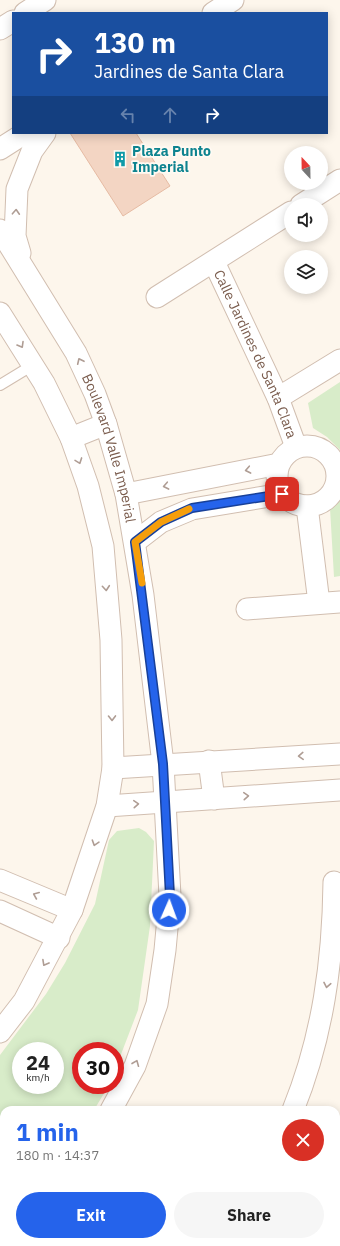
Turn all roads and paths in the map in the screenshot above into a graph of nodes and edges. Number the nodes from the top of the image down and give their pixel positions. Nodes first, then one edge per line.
1 (45, 0) edge
2 (233, 0) edge
3 (27, 12) edge
4 (215, 12) edge
5 (12, 22) edge
6 (0, 29) edge
7 (23, 134) edge
8 (43, 134) edge
9 (0, 149) edge
10 (340, 180) edge
11 (313, 198) edge
12 (284, 217) edge
13 (0, 230) edge
14 (214, 262) junction
15 (28, 277) junction
16 (157, 297) dead end
17 (0, 313) edge
18 (340, 360) edge
19 (33, 365) junction
20 (0, 385) edge
21 (278, 398) junction
22 (106, 424) junction
23 (71, 438) junction
24 (296, 447) junction
25 (279, 464) junction
26 (186, 482) junction
27 (126, 494) junction
28 (282, 494) junction
29 (307, 506) junction
30 (192, 508) junction
31 (135, 542) junction
32 (340, 602) edge
33 (318, 603) junction
34 (247, 609) dead end
35 (340, 754) edge
36 (209, 761) junction
37 (163, 764) junction
38 (113, 768) junction
39 (340, 790) edge
40 (214, 799) junction
41 (165, 802) junction
42 (107, 806) junction
43 (334, 882) dead end
44 (8, 884) edge
45 (72, 910) junction
46 (2, 912) edge
47 (59, 938) junction
48 (336, 946) edge
49 (0, 1032) edge
50 (115, 1106) edge
51 (294, 1106) edge

1 - 3 street
2 - 4 street
5 - 6 street
7 - 9 street
15 -> 8 street
10 - 11 street
12 - 14 street
13 - 15 street, Boulevard Valle Imperial
14 - 16 street
14 - 21 street, Calle Jardines de Santa Clara
22 -> 15 street, Boulevard Valle Imperial
17 -> 19 street
18 - 21 street
19 - 20 lane
19 - 23 street
21 - 24 street, Calle Jardines de Santa Clara
22 - 23 street
22 - 27 street, Boulevard Valle Imperial
23 -> 38 street
24 - 25 street
24 - 29 street
25 -> 26 street
25 - 28 street
26 -> 27 street
26 - 30 street
27 - 31 street, Boulevard Valle Imperial
28 - 29 street
28 - 30 street
29 - 33 street
30 - 31 street
31 - 37 street, Boulevard Valle Imperial
32 - 33 street
33 - 34 street
35 -> 36 street
36 - 37 street
36 - 40 street
37 - 38 street
37 - 41 street, Boulevard Valle Imperial
38 - 42 street
40 -> 39 street
40 - 41 street
42 -> 41 street
50 -> 41 street, Boulevard Valle Imperial
42 -> 45 street
43 - 48 street
45 -> 44 street
44 - 46 street
45 - 47 street
46 - 47 street
47 -> 49 street
48 -> 51 street

